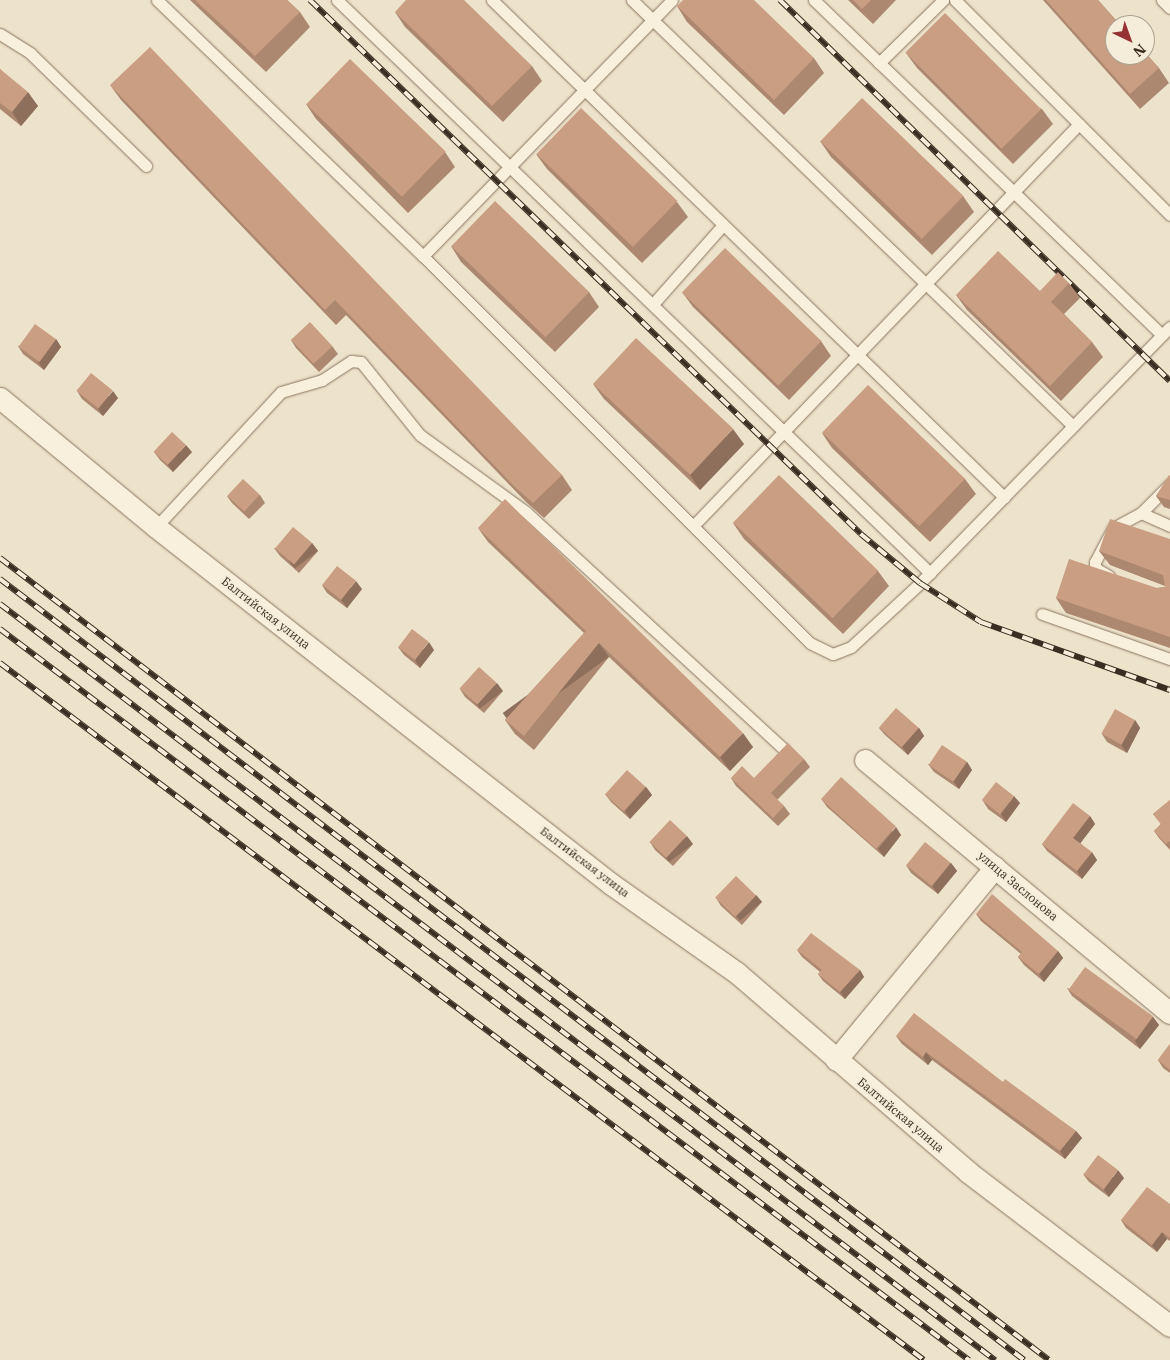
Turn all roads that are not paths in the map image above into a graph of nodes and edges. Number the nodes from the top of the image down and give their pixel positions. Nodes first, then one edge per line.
1 (156, 0) edge
2 (337, 0) edge
3 (492, 0) edge
4 (632, 0) edge
5 (672, 0) edge
6 (814, 0) edge
7 (943, 0) edge
8 (955, 0) edge
9 (1162, 0) edge
10 (1170, 8) edge
11 (653, 20) junction
12 (0, 34) edge
13 (879, 63) junction
14 (585, 90) junction
15 (1079, 124) junction
16 (511, 165) junction
17 (146, 166) dead end
18 (1014, 192) junction
19 (1170, 215) edge
20 (724, 224) junction
21 (423, 256) junction
22 (926, 284) junction
23 (653, 304) junction
24 (1166, 331) edge
25 (858, 355) junction
26 (0, 398) edge
27 (1074, 426) junction
28 (784, 431) junction
29 (1170, 484) edge
30 (1004, 497) junction
31 (1141, 513) junction
32 (694, 525) junction
33 (1170, 526) edge
34 (156, 527) junction
35 (930, 573) junction
36 (1119, 579) edge
37 (1042, 614) dead end
38 (1170, 659) edge
39 (783, 748) edge
40 (865, 760) dead end
41 (995, 867) junction
42 (1170, 1013) edge
43 (836, 1060) junction
44 (1170, 1326) edge

1 - 21 lane
2 - 16 lane
3 - 14 lane
4 - 11 lane
5 - 11 lane
6 - 13 lane
7 - 13 lane
8 - 15 lane
9 - 10 lane
11 - 14 lane
11 - 22 lane
12 - 17 lane
13 - 18 lane
14 - 16 lane
14 - 20 lane
15 - 18 lane
15 - 19 lane
16 - 21 lane
16 - 23 lane
18 - 22 lane
18 - 24 lane
20 - 23 lane
20 - 25 lane
21 - 32 lane
22 - 25 lane
22 - 27 lane
23 - 28 lane
24 - 27 lane
25 - 28 lane
25 - 30 lane
26 - 34 street, Балтийская улица
27 - 30 lane
28 - 32 lane
28 - 35 lane
29 - 31 lane
30 - 35 lane
31 - 33 lane
31 - 36 lane
32 - 35 lane
34 - 39 lane
34 - 43 street, Балтийская улица
37 - 38 lane
40 - 41 street, улица Заслонова
41 - 42 street, улица Заслонова
41 - 43 street
43 - 44 street, Балтийская улица

